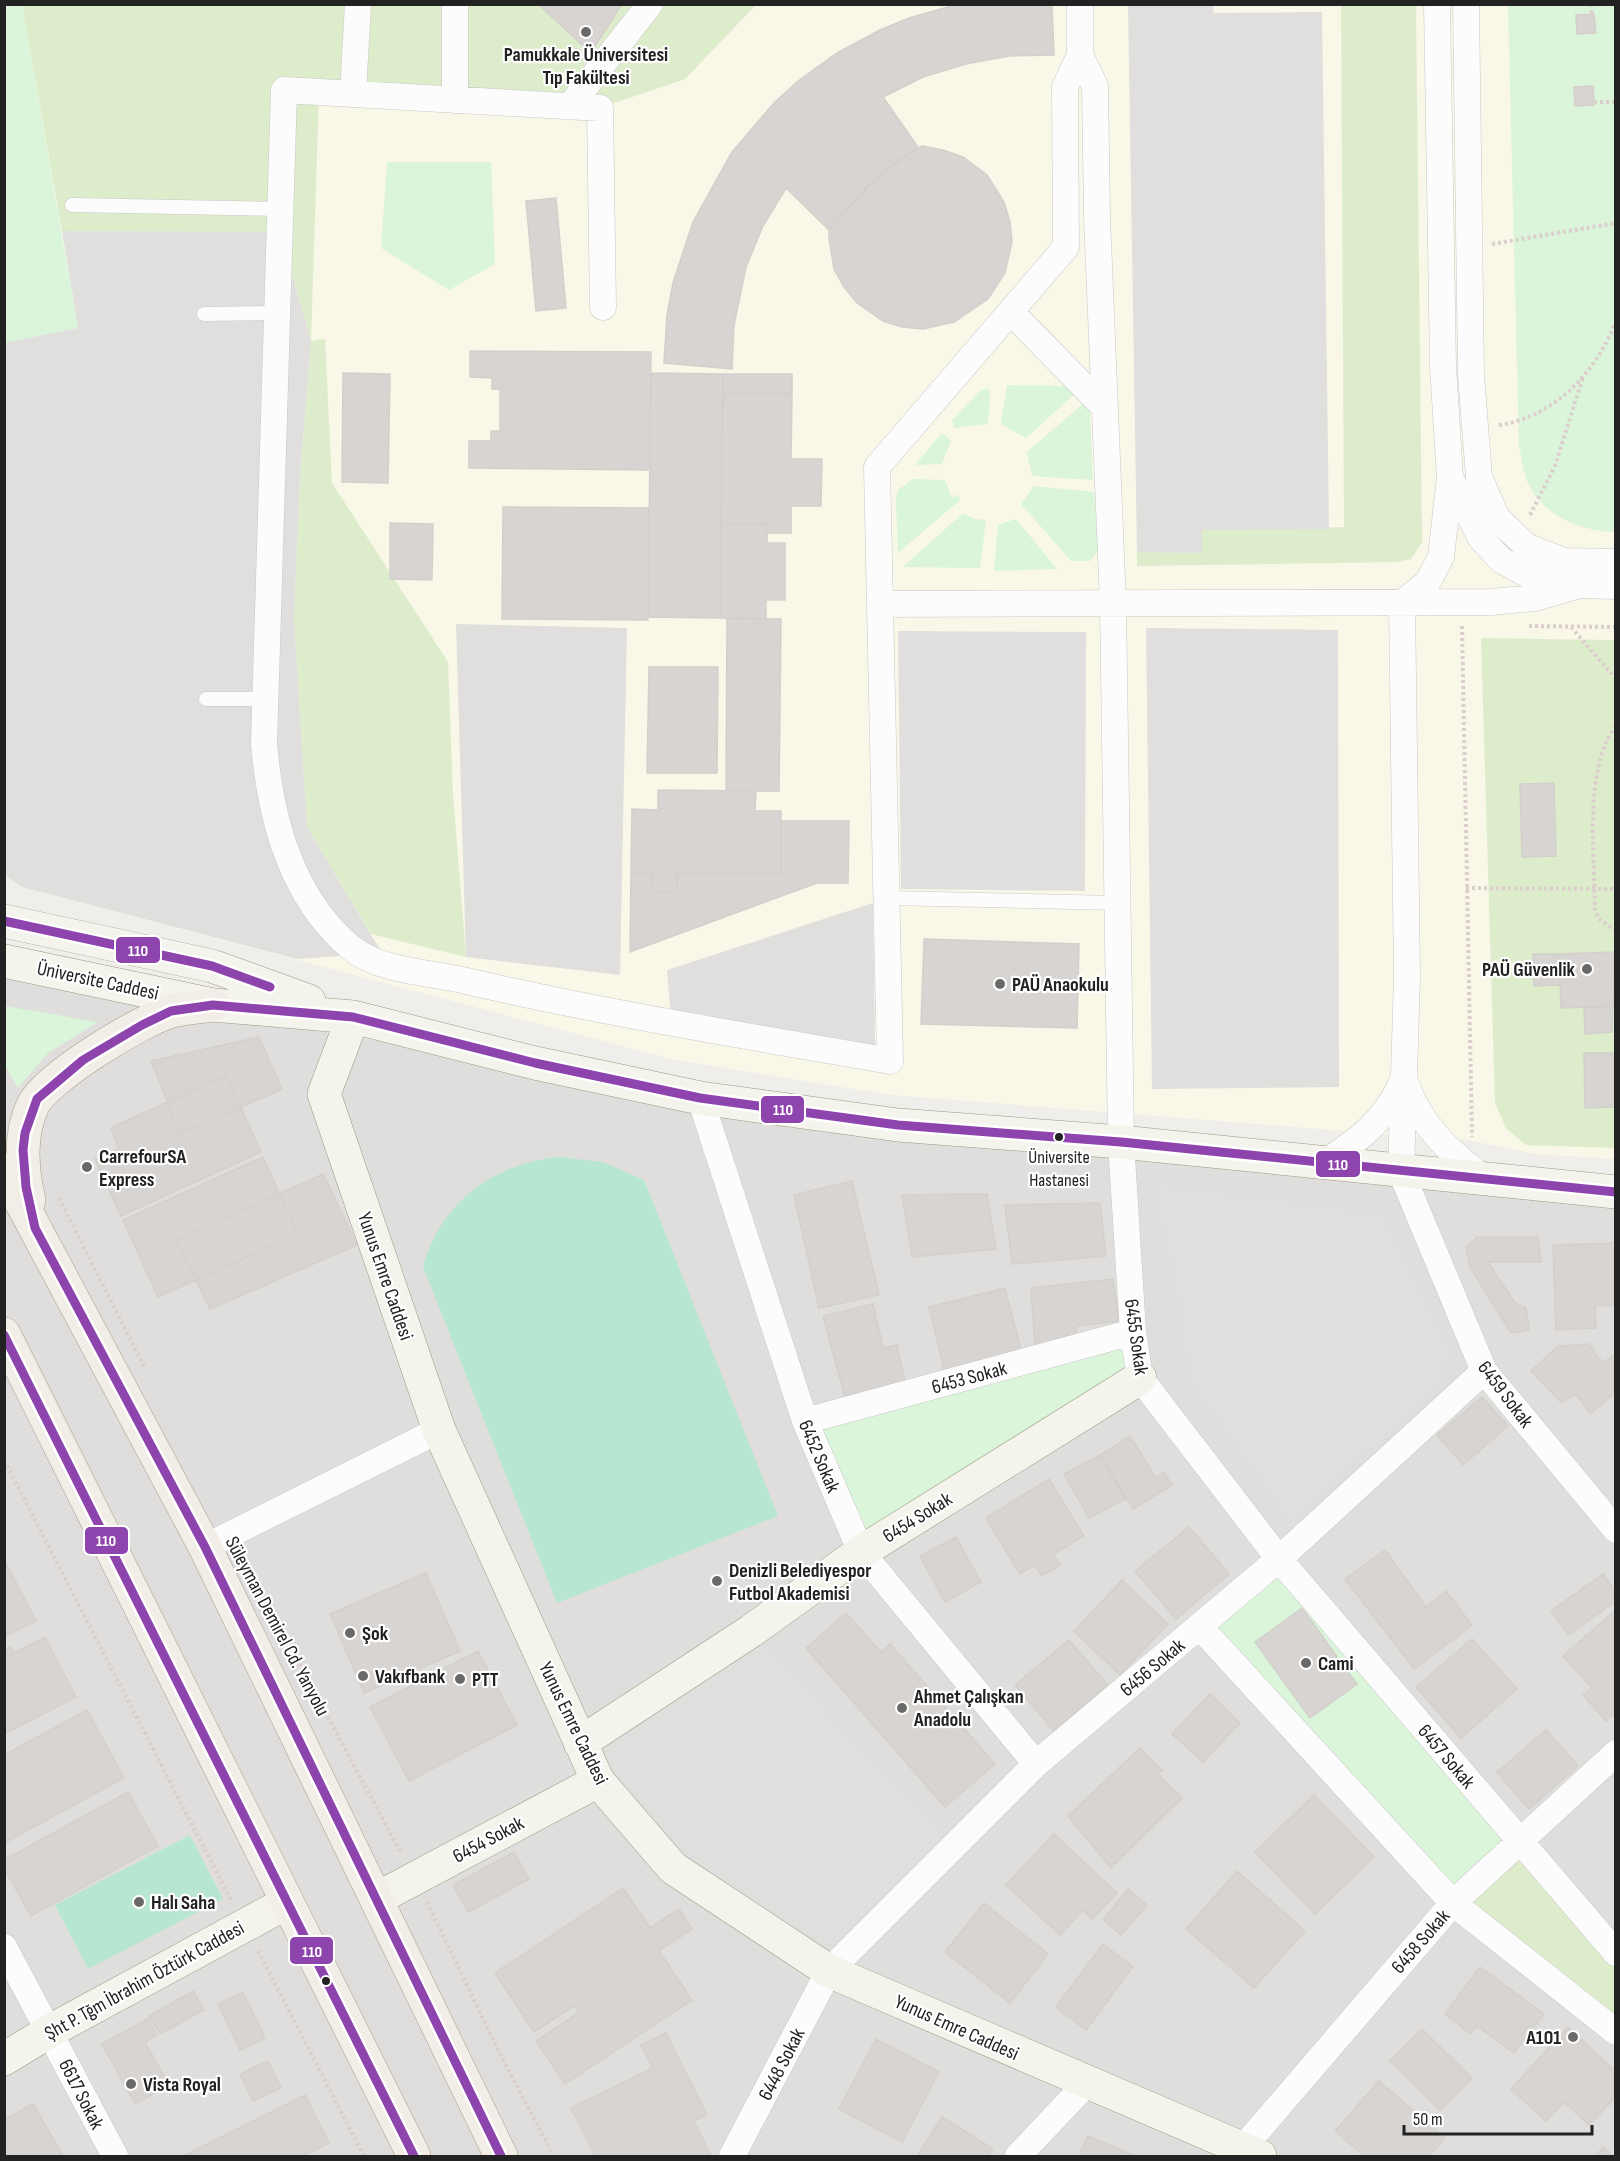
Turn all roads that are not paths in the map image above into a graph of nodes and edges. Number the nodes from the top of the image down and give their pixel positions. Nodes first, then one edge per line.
1 (358, 4) edge
2 (455, 4) edge
3 (650, 4) edge
4 (1080, 4) edge
5 (1437, 4) edge
6 (1466, 4) edge
7 (1080, 55) junction
8 (353, 93) junction
9 (455, 100) junction
10 (570, 106) junction
11 (72, 205) dead end
12 (280, 209) junction
13 (603, 307) dead end
14 (1011, 312) junction
15 (276, 313) junction
16 (204, 314) dead end
17 (1105, 408) junction
18 (1450, 477) junction
19 (1616, 562) edge
20 (1576, 586) dead end
21 (1616, 586) edge
22 (1113, 603) junction
23 (1402, 603) junction
24 (880, 604) junction
25 (206, 699) dead end
26 (265, 699) junction
27 (887, 898) junction
28 (1117, 903) junction
29 (4, 921) edge
30 (4, 961) edge
31 (213, 1005) junction
32 (353, 1017) junction
33 (1404, 1078) junction
34 (700, 1098) junction
35 (1121, 1142) junction
36 (1324, 1163) junction
37 (4, 1170) edge
38 (1401, 1172) junction
39 (1485, 1179) junction
40 (1616, 1192) edge
41 (35, 1228) junction
42 (1133, 1332) junction
43 (4, 1334) edge
44 (1484, 1371) junction
45 (1140, 1378) junction
46 (805, 1421) junction
47 (439, 1430) junction
48 (1616, 1530) edge
49 (206, 1547) junction
50 (861, 1552) junction
51 (1279, 1559) junction
52 (1200, 1627) junction
53 (580, 1743) junction
54 (1616, 1753) edge
55 (1036, 1764) junction
56 (598, 1781) junction
57 (1518, 1840) junction
58 (378, 1898) junction
59 (286, 1903) junction
60 (1453, 1903) junction
61 (4, 1947) edge
62 (1616, 1953) edge
63 (829, 1971) junction
64 (50, 2031) junction
65 (1616, 2032) edge
66 (4, 2059) edge
67 (1086, 2084) junction
68 (1246, 2154) edge
69 (115, 2157) edge
70 (414, 2157) edge
71 (501, 2157) edge
72 (732, 2157) edge
73 (1018, 2157) edge

1 - 8 street
2 - 9 street
3 - 10 street
4 - 7 street
5 - 18 street
6 - 19 street
7 - 14 street
7 - 17 street, 6455 Sokak
8 - 9 street
8 - 12 street
9 - 10 street
10 - 13 street
11 - 12 lane
12 - 15 street
14 - 17 street
14 - 24 street
15 - 16 lane
15 - 26 street
17 - 22 street, 6455 Sokak
18 - 21 street
18 - 23 street
20 - 23 street
22 - 23 street
22 - 24 street
22 - 28 street, 6455 Sokak
23 - 33 street
24 - 27 street
25 - 26 lane
26 - 27 street
27 - 28 lane
28 - 35 street, 6455 Sokak
29 - 32 street
30 - 31 street, Üniversite Caddesi
31 - 32 street, Üniversite Caddesi
31 - 41 main road
32 - 34 street, Üniversite Caddesi
32 - 47 street, Yunus Emre Caddesi
33 - 36 street
33 - 38 street
33 - 39 street
34 - 35 street, Üniversite Caddesi
34 - 46 street, 6452 Sokak
35 - 36 street, Üniversite Caddesi
35 - 42 street, 6455 Sokak
36 - 38 street, Üniversite Caddesi
37 - 41 main road
38 - 39 street, Üniversite Caddesi
38 - 44 street, 6459 Sokak
39 - 40 street, Üniversite Caddesi
41 - 49 main road
42 - 45 street, 6455 Sokak
42 - 46 street, 6453 Sokak
43 - 59 main road
44 - 48 street, 6459 Sokak
44 - 51 street, 6456 Sokak
45 - 50 street, 6454 Sokak
45 - 51 street, 6455 Sokak
46 - 50 street, 6452 Sokak
47 - 49 street
47 - 53 street, Yunus Emre Caddesi
49 - 58 main road
50 - 53 street, 6454 Sokak
50 - 55 street, 6452 Sokak
51 - 52 street, 6456 Sokak
51 - 57 street, 6457 Sokak
52 - 55 street, 6456 Sokak
52 - 60 street
53 - 56 street, Yunus Emre Caddesi
54 - 57 street, 6458 Sokak
55 - 63 street, 6456 Sokak
56 - 58 street, 6454 Sokak
56 - 63 street, Yunus Emre Caddesi
57 - 60 street, 6458 Sokak
57 - 62 street, 6457 Sokak
58 - 71 main road
59 - 64 street, Şht P. Tğm İbrahim Öztürk Caddesi
59 - 70 main road
60 - 65 street
60 - 68 street, 6458 Sokak
61 - 64 street, 6617 Sokak
63 - 67 street, Yunus Emre Caddesi
63 - 72 street, 6448 Sokak
64 - 66 street, Şht P. Tğm İbrahim Öztürk Caddesi
64 - 69 street, 6617 Sokak
67 - 68 street, Yunus Emre Caddesi
67 - 73 street

